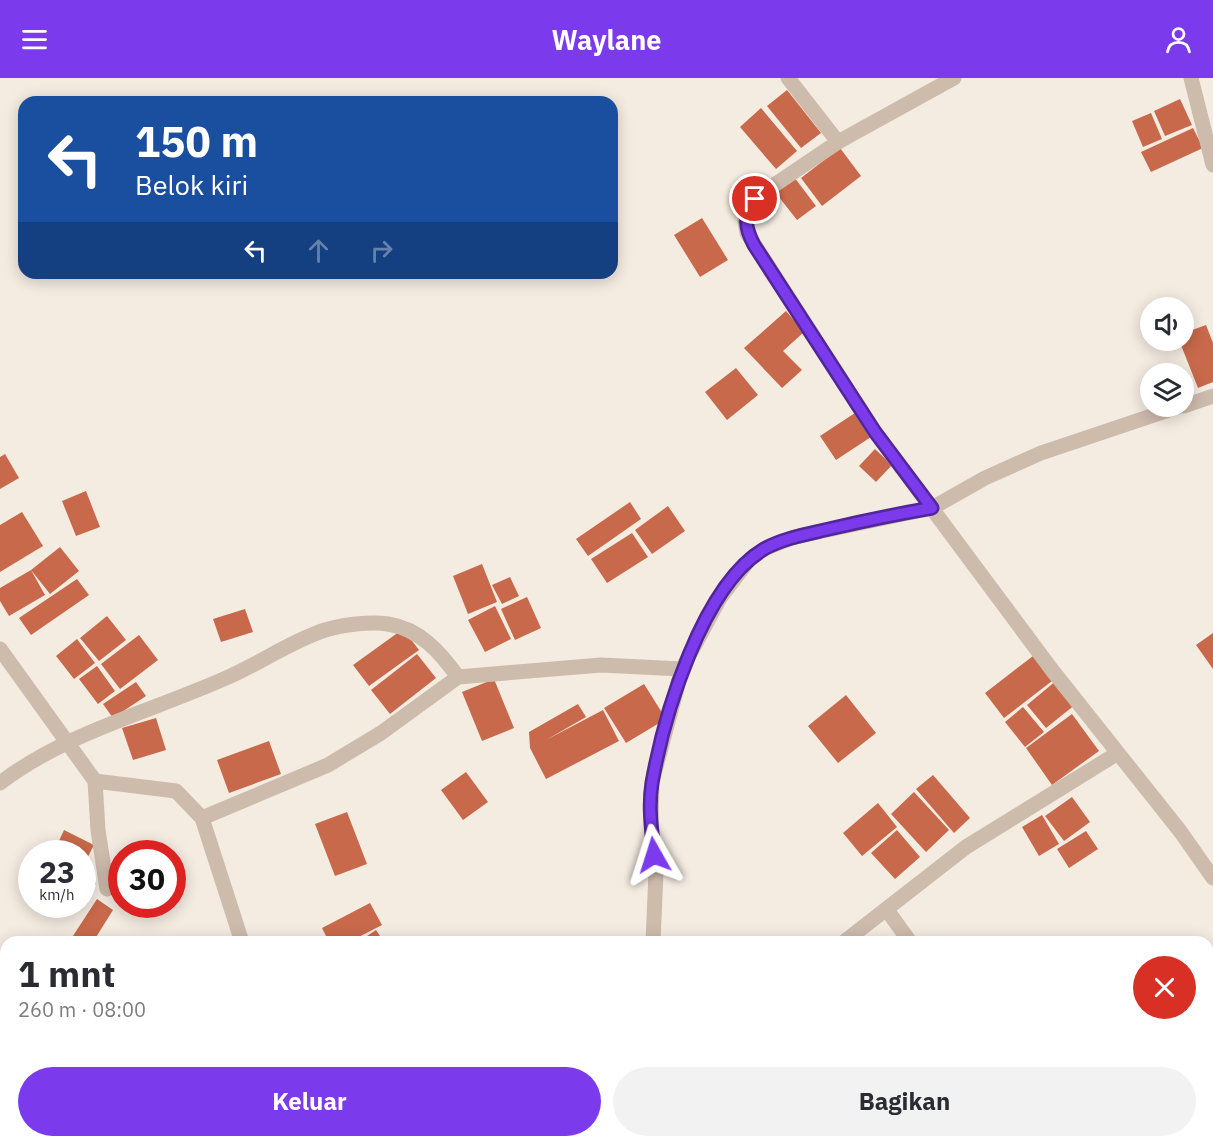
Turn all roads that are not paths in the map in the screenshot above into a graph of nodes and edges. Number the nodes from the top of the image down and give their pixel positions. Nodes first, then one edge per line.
1 (788, 78) edge
2 (954, 78) edge
3 (1191, 78) edge
4 (838, 142) junction
5 (1213, 165) edge
6 (1213, 396) edge
7 (1194, 402) edge
8 (1149, 417) edge
9 (932, 508) junction
10 (0, 649) edge
11 (682, 669) junction
12 (458, 677) junction
13 (65, 742) junction
14 (1118, 753) junction
15 (95, 781) junction
16 (0, 783) edge
17 (202, 818) junction
18 (1213, 878) edge
19 (107, 889) dead end
20 (887, 910) junction
21 (240, 936) edge
22 (653, 936) edge
23 (852, 936) edge
24 (906, 936) edge

1 - 4 street
2 - 4 street
3 - 5 street
4 - 9 street
6 - 7 street
8 - 9 street
9 - 11 street
9 - 14 street
10 - 13 street
11 - 12 street
11 - 22 street
12 - 13 street
12 - 17 street
13 - 15 street
13 - 16 street
14 - 18 street
14 - 20 street
15 - 17 street
15 - 19 street
17 - 21 street
20 - 23 street
20 - 24 street

